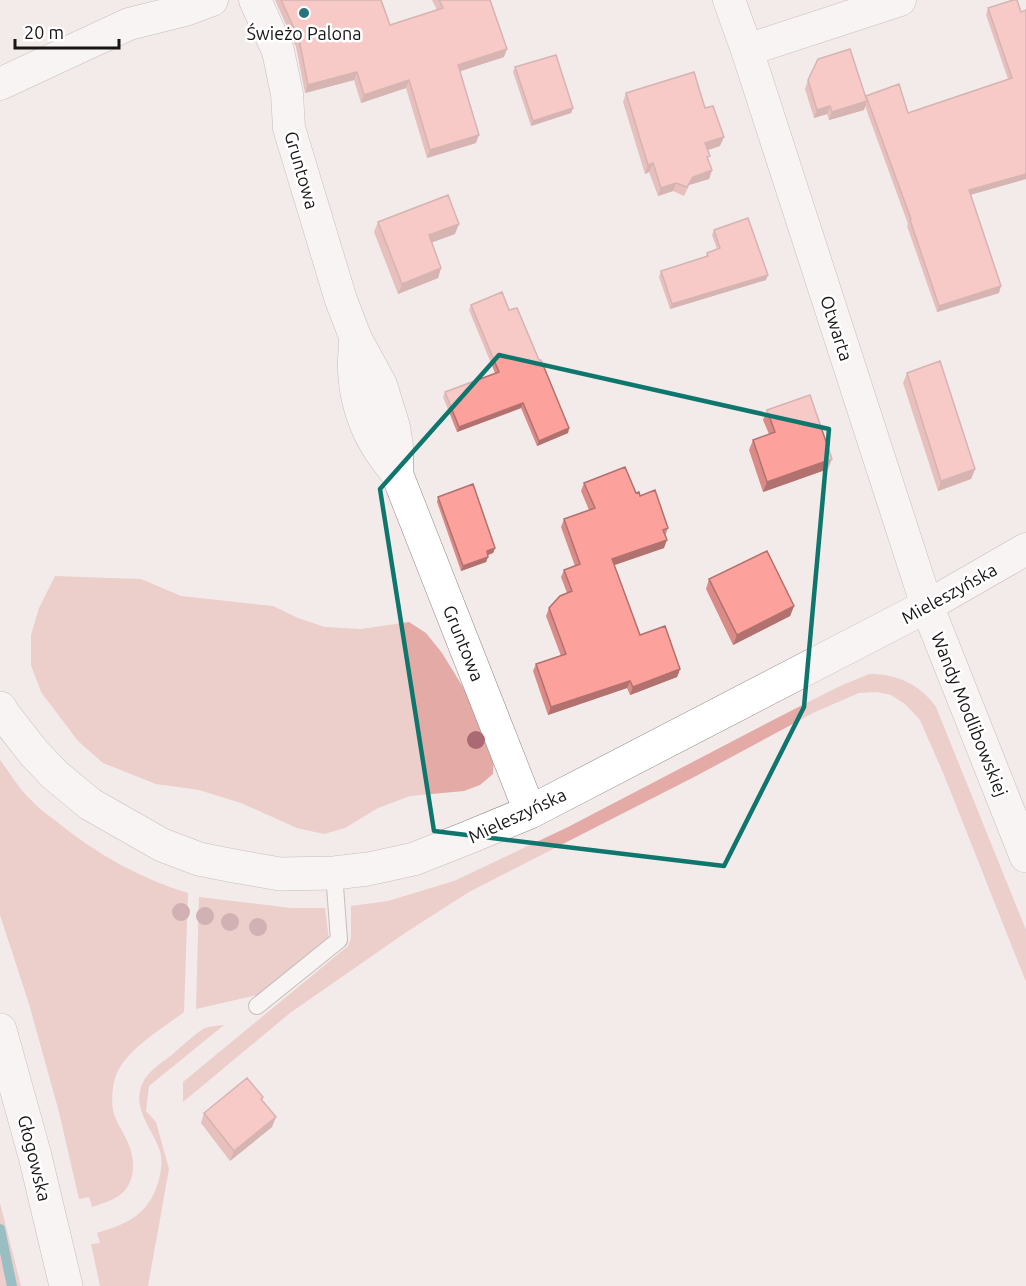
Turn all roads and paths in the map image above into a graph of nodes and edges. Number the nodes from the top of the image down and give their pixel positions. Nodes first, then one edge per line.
1 (212, 0) edge
2 (255, 0) edge
3 (729, 0) edge
4 (900, 0) edge
5 (747, 50) junction
6 (0, 84) edge
7 (1026, 549) edge
8 (927, 606) junction
9 (3, 712) edge
10 (530, 812) junction
11 (1026, 856) edge
12 (334, 873) junction
13 (257, 1006) dead end
14 (0, 1030) edge
15 (66, 1286) edge

1 - 6 street
2 - 10 street, Gruntowa
3 - 5 street, Otwarta
4 - 5 street
5 - 8 street, Otwarta
7 - 8 street, Mieleszyńska
8 - 10 street, Mieleszyńska
8 - 11 street, Wandy Modlibowskiej
9 - 12 street, Mieleszyńska
10 - 12 street, Mieleszyńska
12 - 13 lane
14 - 15 street, Głogowska

